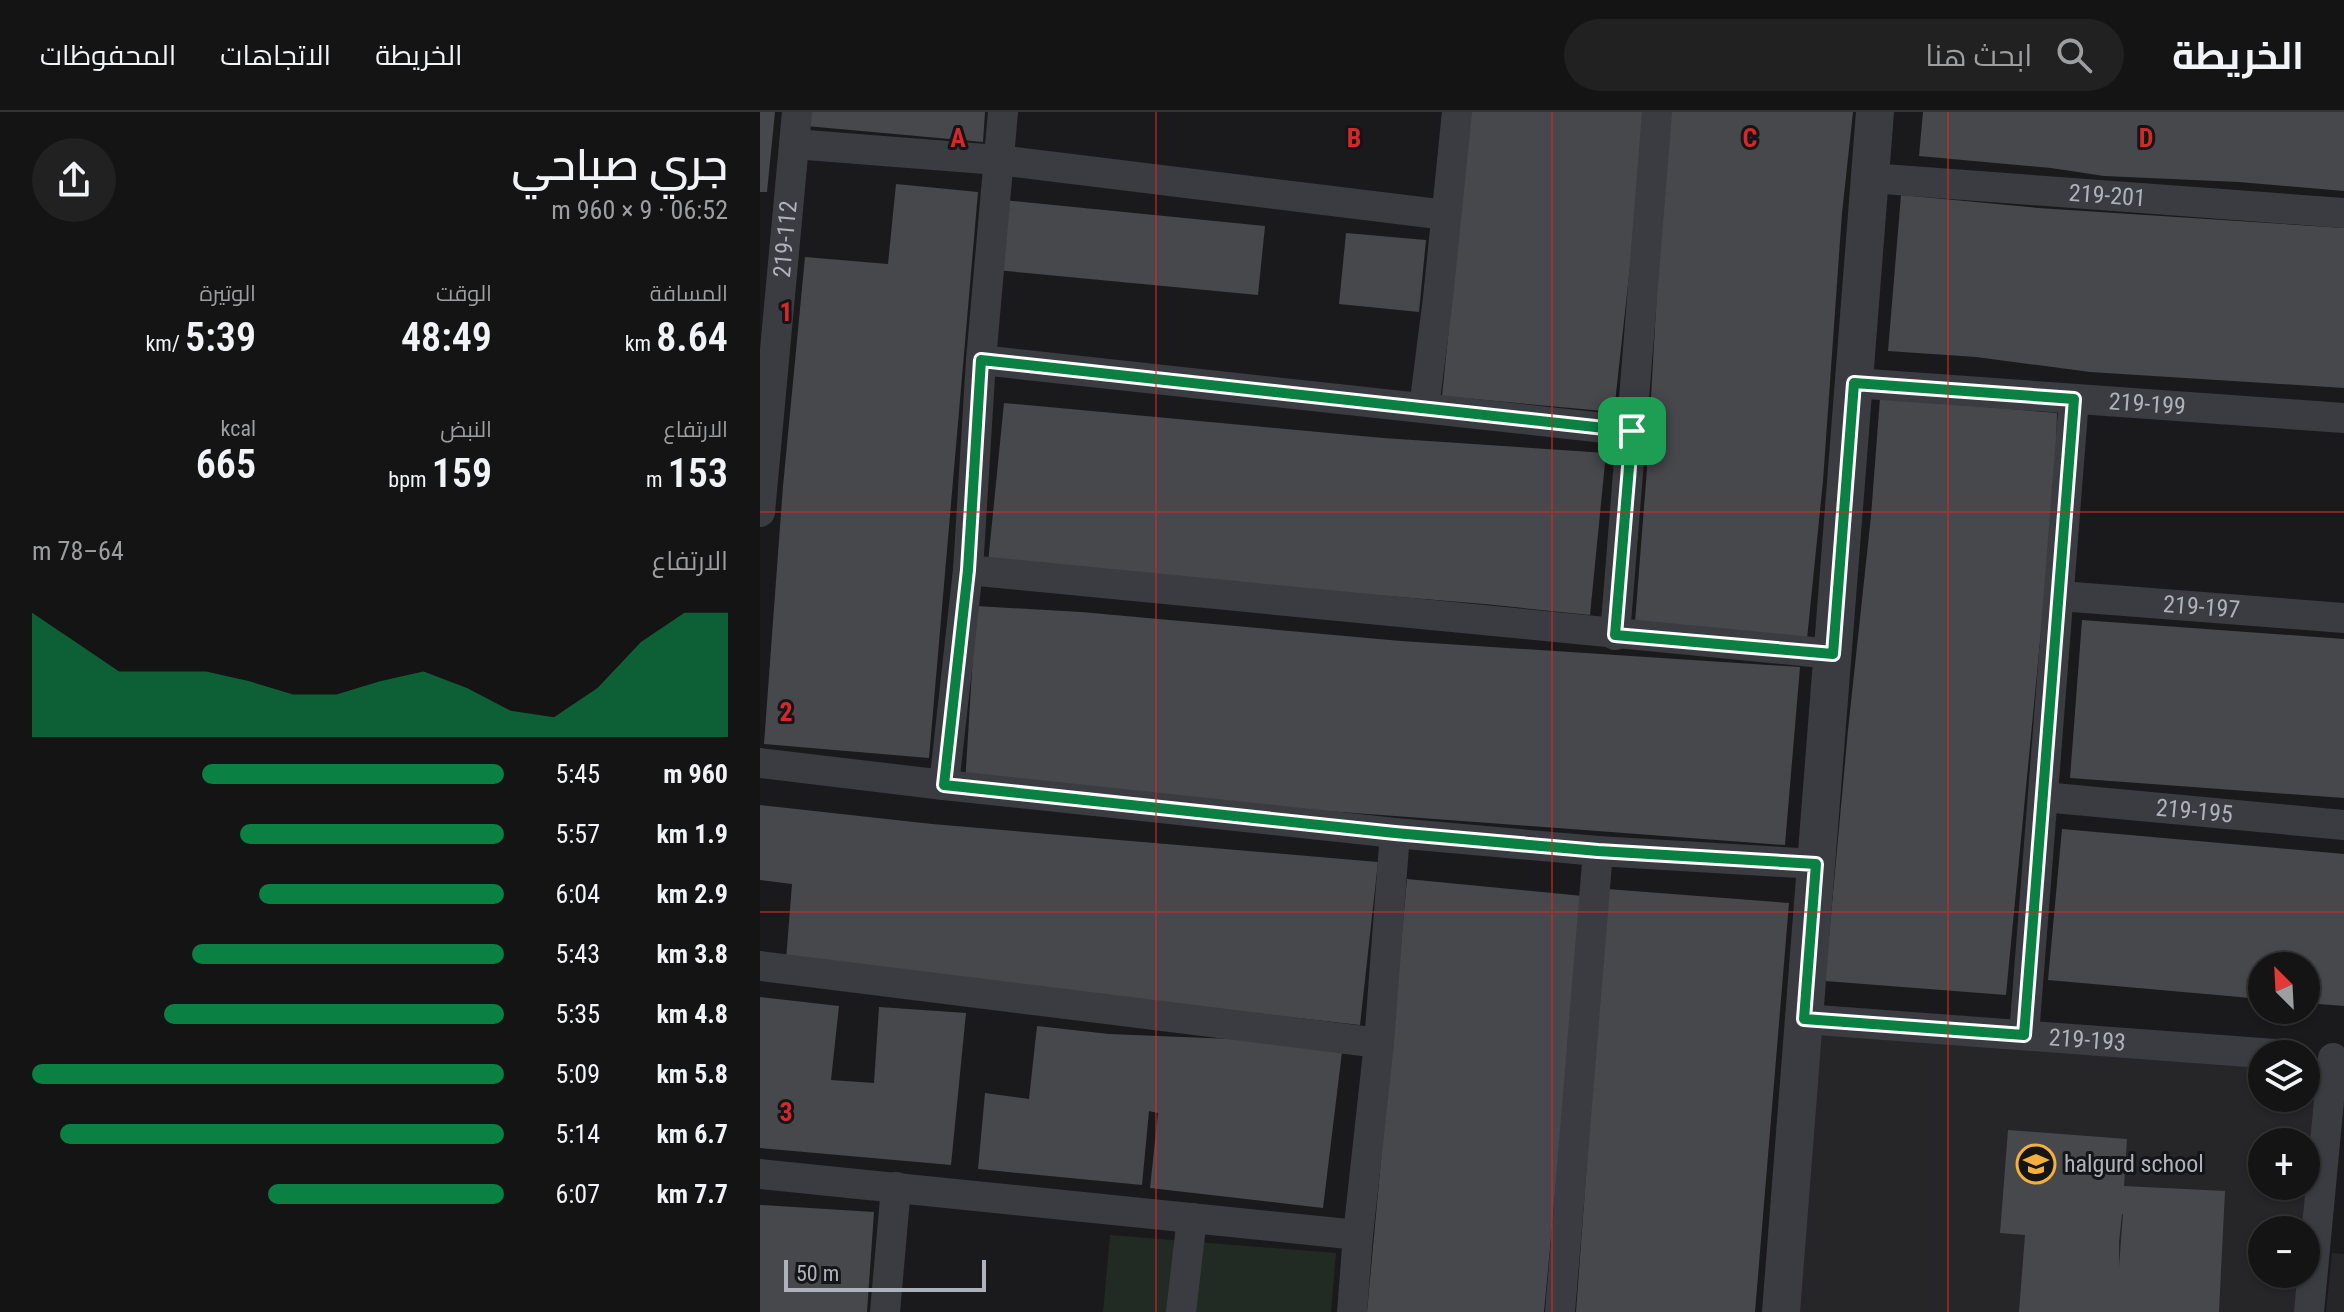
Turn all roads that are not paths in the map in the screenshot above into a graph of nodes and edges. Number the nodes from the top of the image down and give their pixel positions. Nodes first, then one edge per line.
1 (797, 112) edge
2 (1003, 112) edge
3 (1457, 112) edge
4 (1657, 112) edge
5 (1875, 112) edge
6 (794, 144) junction
7 (998, 160) junction
8 (1870, 178) junction
9 (2344, 213) edge
10 (1446, 215) junction
11 (773, 232) edge
12 (981, 360) junction
13 (1854, 383) junction
14 (2074, 399) junction
15 (1424, 408) junction
16 (2344, 418) edge
17 (1632, 431) junction
18 (763, 457) edge
19 (760, 512) edge
20 (968, 570) junction
21 (2060, 596) junction
22 (2344, 618) edge
23 (1615, 635) junction
24 (1833, 654) junction
25 (760, 763) edge
26 (944, 785) junction
27 (2043, 797) junction
28 (2344, 825) edge
29 (1395, 833) junction
30 (1598, 851) junction
31 (1816, 864) junction
32 (760, 966) edge
33 (1804, 1019) junction
34 (2024, 1035) junction
35 (1379, 1043) junction
36 (2248, 1052) edge
37 (2328, 1058) edge
38 (760, 1174) edge
39 (896, 1187) junction
40 (1192, 1218) junction
41 (2330, 1233) edge
42 (1358, 1235) junction
43 (885, 1312) edge
44 (1181, 1312) edge
45 (1352, 1312) edge
46 (1560, 1312) edge
47 (1781, 1312) edge
48 (2309, 1312) edge

1 - 6 street, 219-112
2 - 7 street
3 - 10 street
4 - 17 street
5 - 8 street
6 - 7 street
6 - 11 street, 219-112
7 - 10 street
7 - 12 street
8 - 9 street, 219-201
8 - 13 street
10 - 15 street
11 - 18 street, 219-112
12 - 15 street
12 - 20 street
13 - 14 street, 219-199
13 - 24 street
14 - 16 street, 219-199
14 - 21 street
15 - 17 street
17 - 23 street
18 - 19 street, 219-112
20 - 23 street
20 - 26 street
21 - 22 street, 219-197
21 - 27 street
23 - 24 street
24 - 31 street
25 - 26 street
26 - 29 street
27 - 28 street, 219-195
27 - 34 street
29 - 30 street
29 - 35 street
30 - 31 street
30 - 46 street
31 - 33 street
32 - 35 street
33 - 34 street, 219-193
33 - 47 street
34 - 36 street, 219-193
35 - 42 street
37 - 41 street
38 - 39 street
39 - 40 street
39 - 43 street
40 - 42 street
40 - 44 street
41 - 48 street
42 - 45 street

